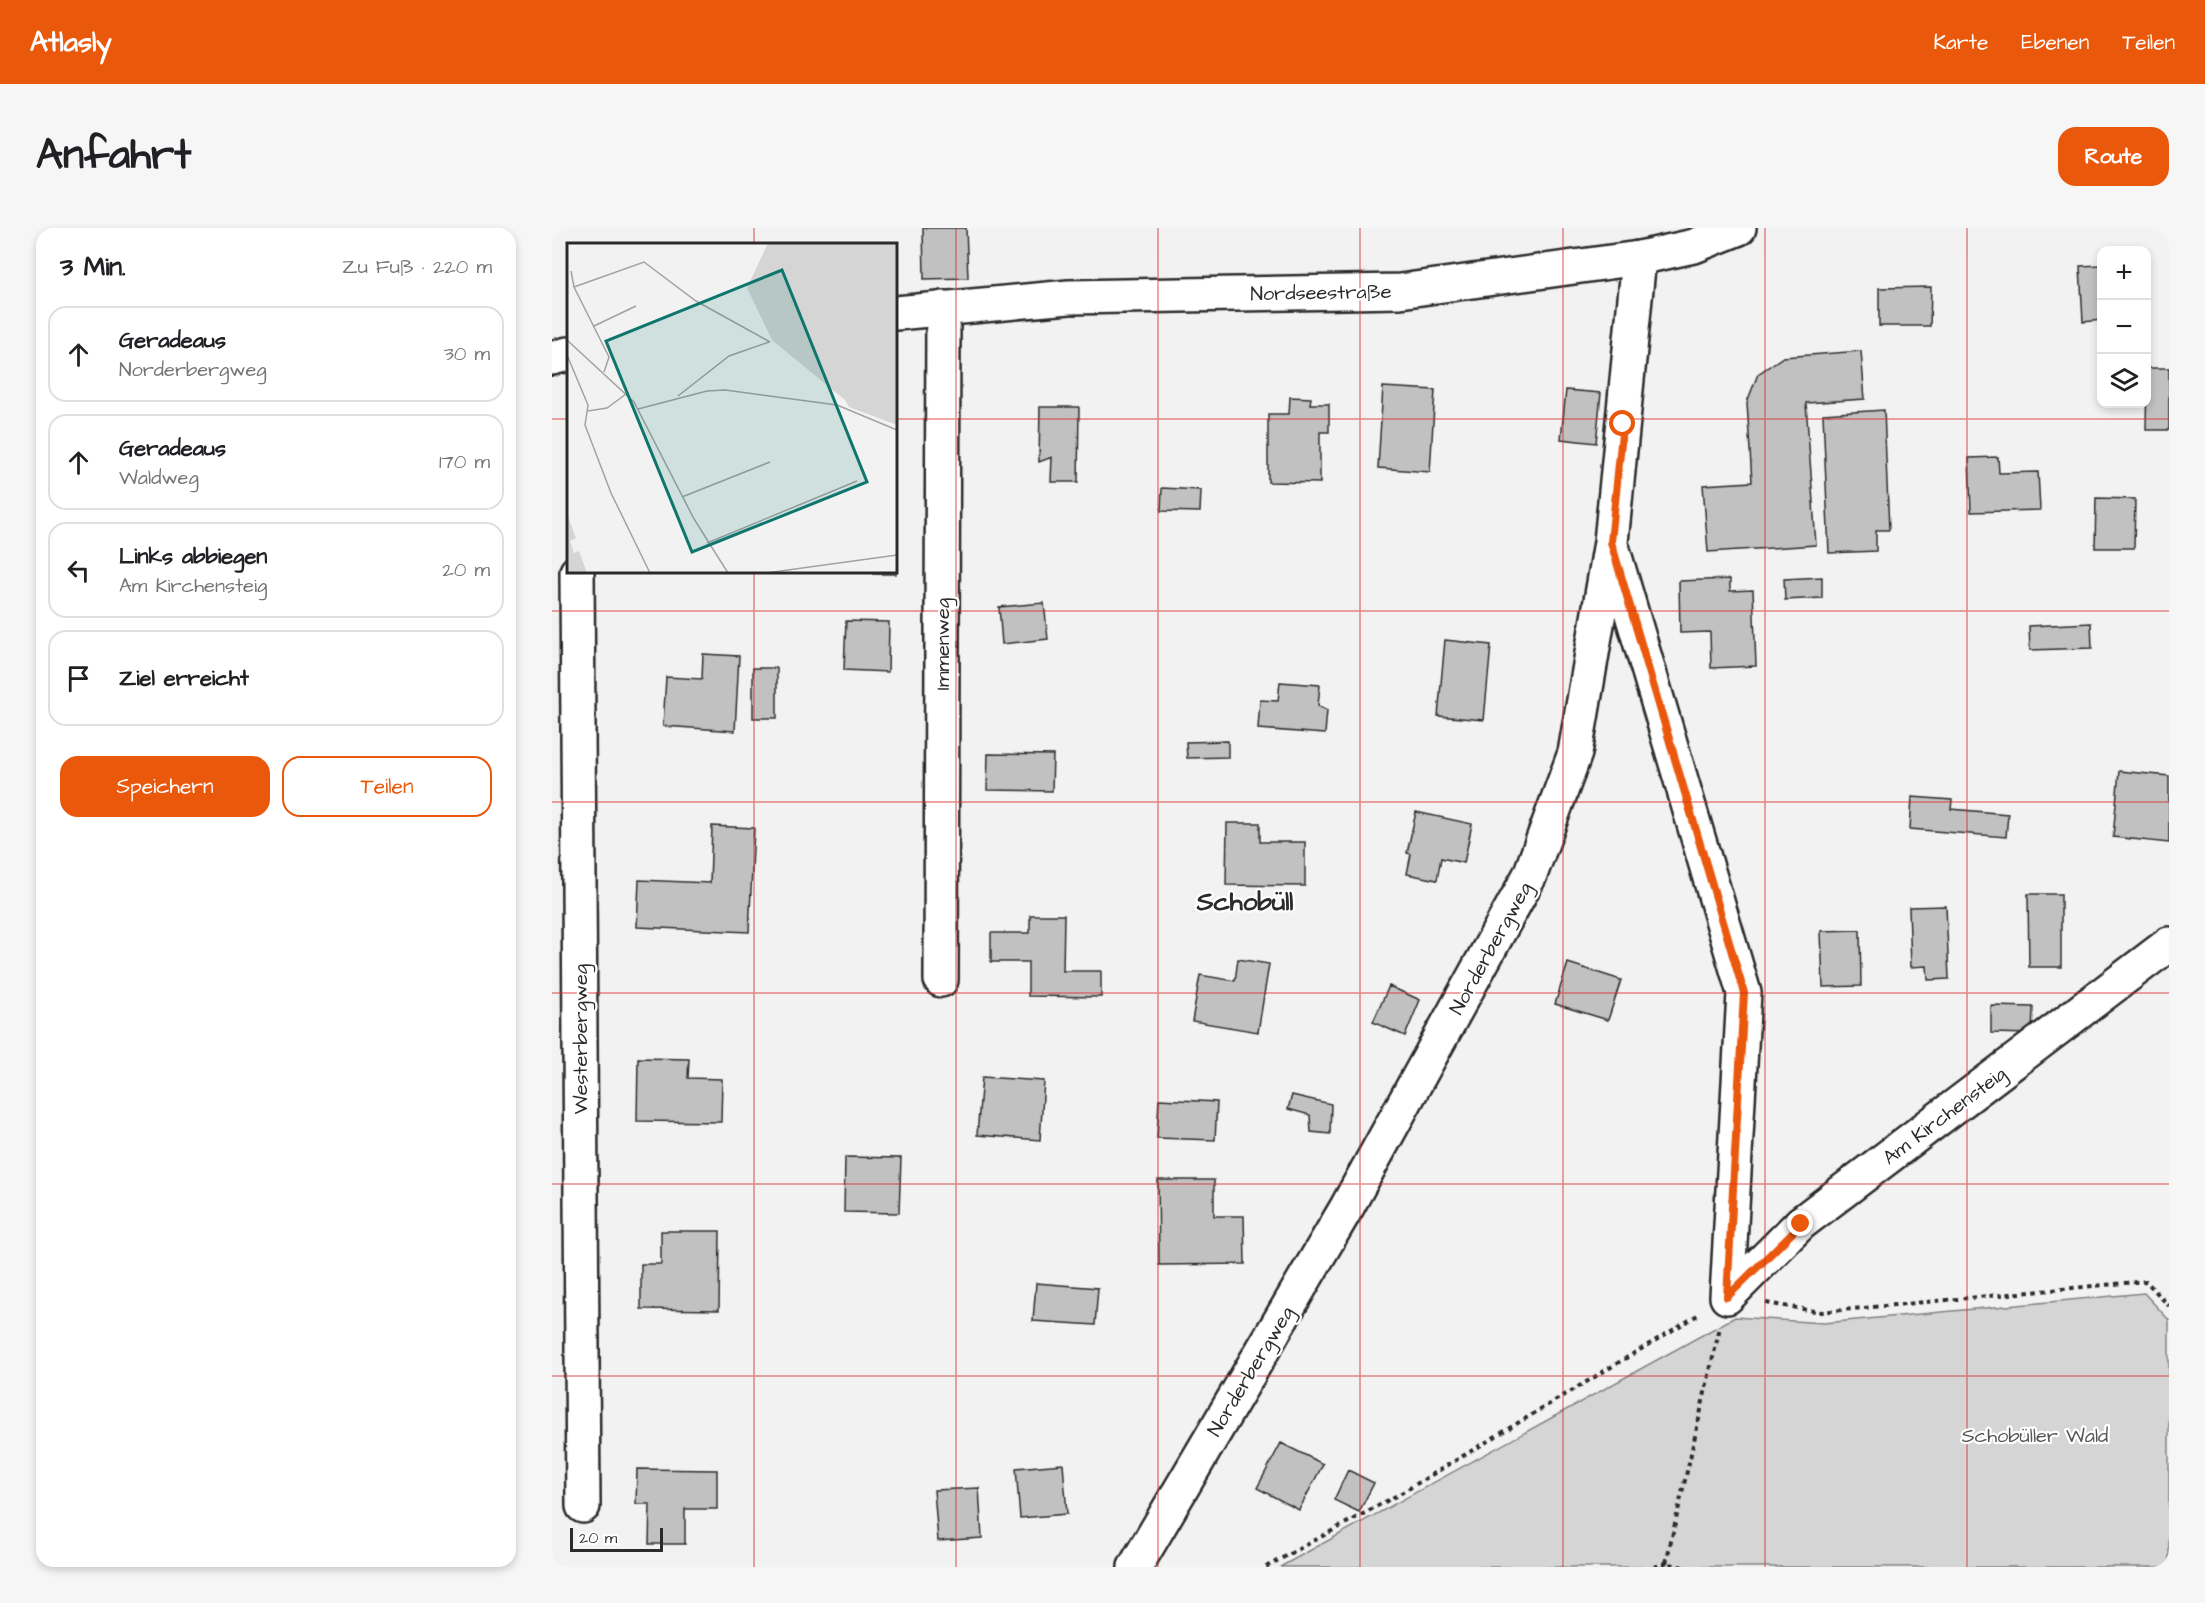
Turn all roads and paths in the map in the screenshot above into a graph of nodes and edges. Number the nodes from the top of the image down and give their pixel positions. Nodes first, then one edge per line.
1 (1740, 228) edge
2 (1639, 258) junction
3 (943, 308) junction
4 (897, 313) edge
5 (567, 354) edge
6 (552, 358) edge
7 (1611, 542) junction
8 (578, 573) edge
9 (2169, 944) edge
10 (941, 980) dead end
11 (1727, 1297) junction
12 (2169, 1306) edge
13 (583, 1506) dead end
14 (1667, 1565) edge
15 (1135, 1567) edge
16 (1266, 1567) edge
17 (1654, 1567) edge
18 (1683, 1567) edge

1 - 2 street, Nordseestraße
2 - 3 street, Nordseestraße
2 - 7 street, Norderbergweg
3 - 4 street, Nordseestraße
3 - 10 street, Immenweg
5 - 6 street
7 - 11 street
7 - 15 street, Norderbergweg
8 - 13 street, Westerbergweg
9 - 11 street, Am Kirchensteig
11 - 12 path
11 - 14 path
11 - 16 path
14 - 17 path
14 - 18 path

